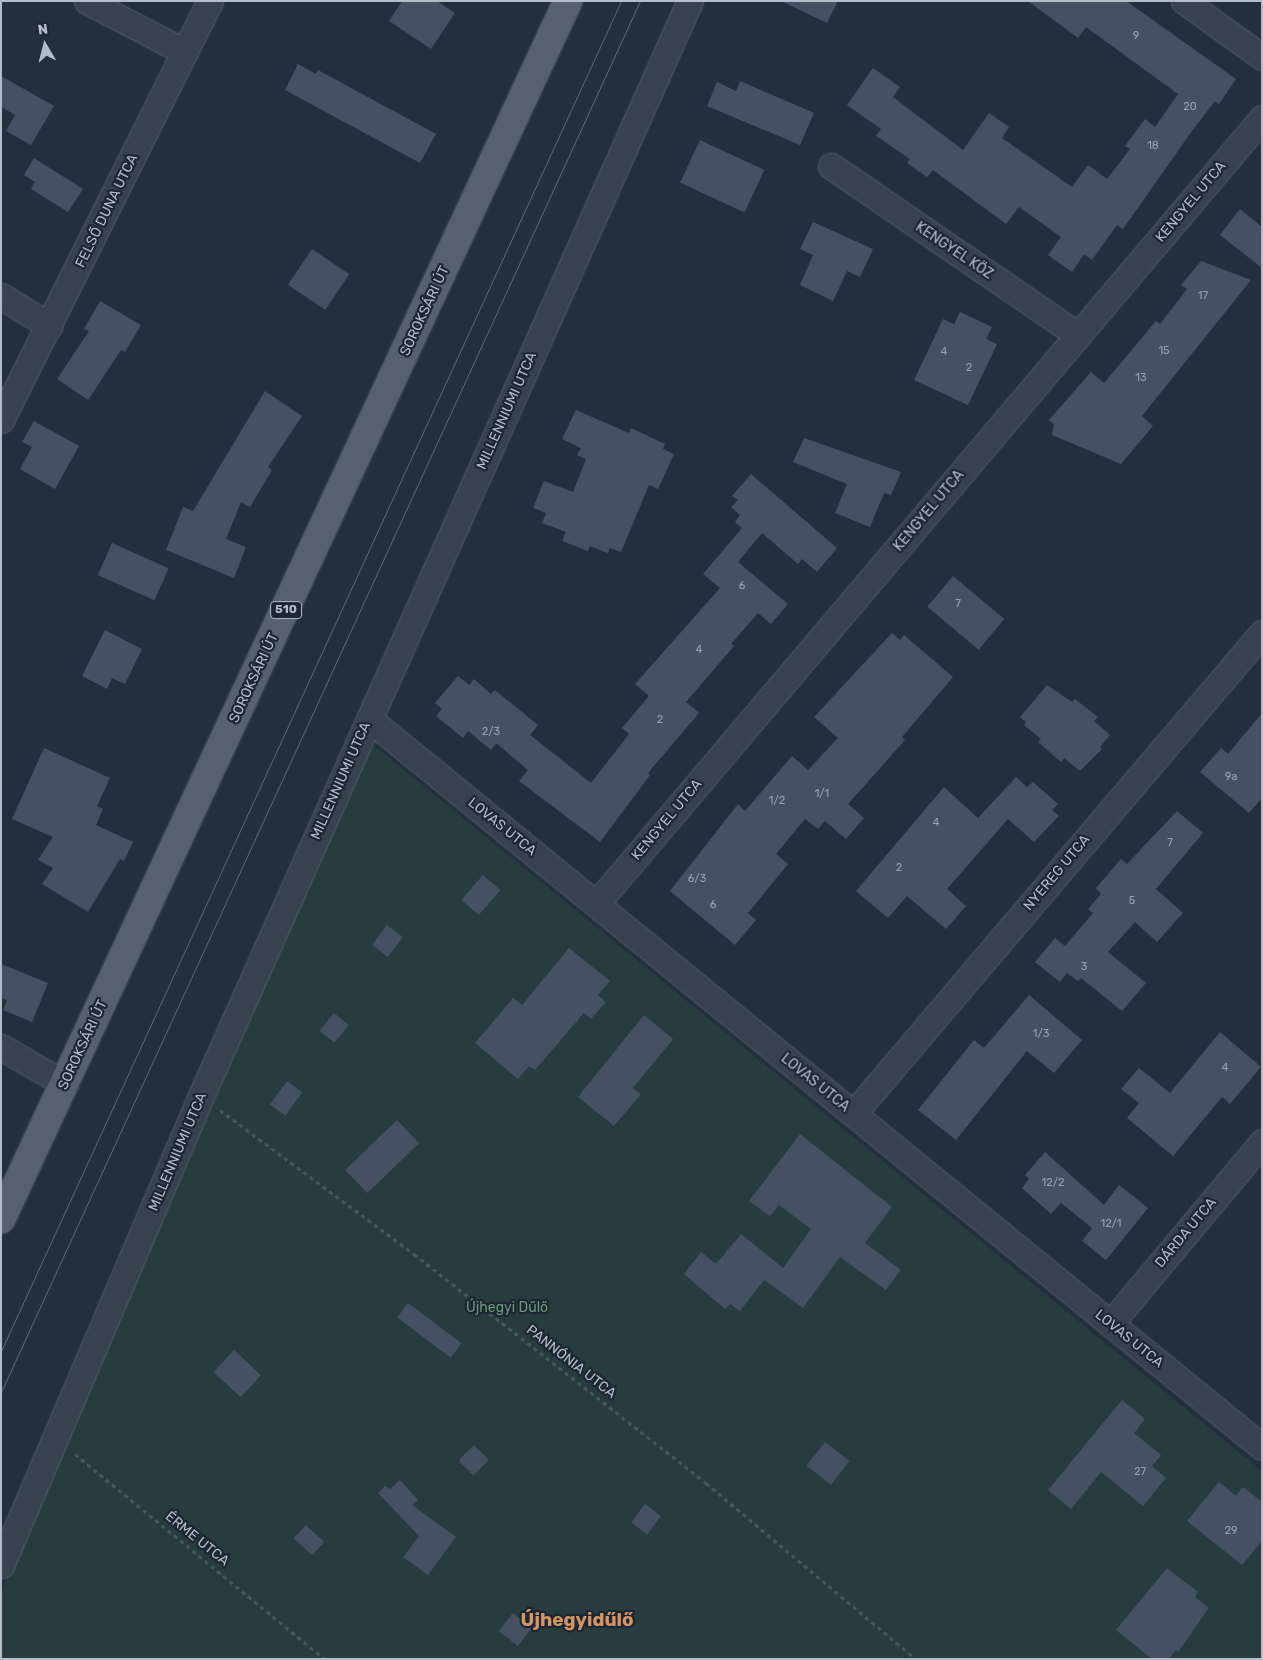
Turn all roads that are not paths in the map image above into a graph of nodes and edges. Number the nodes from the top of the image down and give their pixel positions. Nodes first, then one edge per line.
1 (87, 1) edge
2 (210, 1) edge
3 (568, 1) edge
4 (690, 1) edge
5 (1184, 1) edge
6 (185, 52) junction
7 (1262, 57) edge
8 (1262, 118) edge
9 (831, 166) dead end
10 (1, 296) edge
11 (50, 326) junction
12 (1078, 335) junction
13 (1, 420) edge
14 (1262, 632) edge
15 (369, 718) junction
16 (596, 904) junction
17 (1, 1047) edge
18 (65, 1084) junction
19 (853, 1114) junction
20 (1262, 1142) edge
21 (1, 1218) edge
22 (1110, 1324) junction
23 (1262, 1447) edge
24 (1, 1565) edge

1 - 6 street
2 - 6 street, FELSŐ DUNA UTCA
3 - 18 main road, SOROKSÁRI ÚT / 510
4 - 15 street, MILLENNIUMI UTCA
5 - 7 street
6 - 11 street, FELSŐ DUNA UTCA
8 - 12 street, KENGYEL UTCA
9 - 12 street, KENGYEL KÖZ
10 - 11 street
11 - 13 street, FELSŐ DUNA UTCA
12 - 16 street, KENGYEL UTCA
14 - 19 street, NYEREG UTCA
15 - 16 street, LOVAS UTCA
15 - 24 street, MILLENNIUMI UTCA
16 - 19 street, LOVAS UTCA
17 - 18 street
18 - 21 main road, SOROKSÁRI ÚT / 510
19 - 22 street, LOVAS UTCA
20 - 22 street, DÁRDA UTCA
22 - 23 street, LOVAS UTCA

